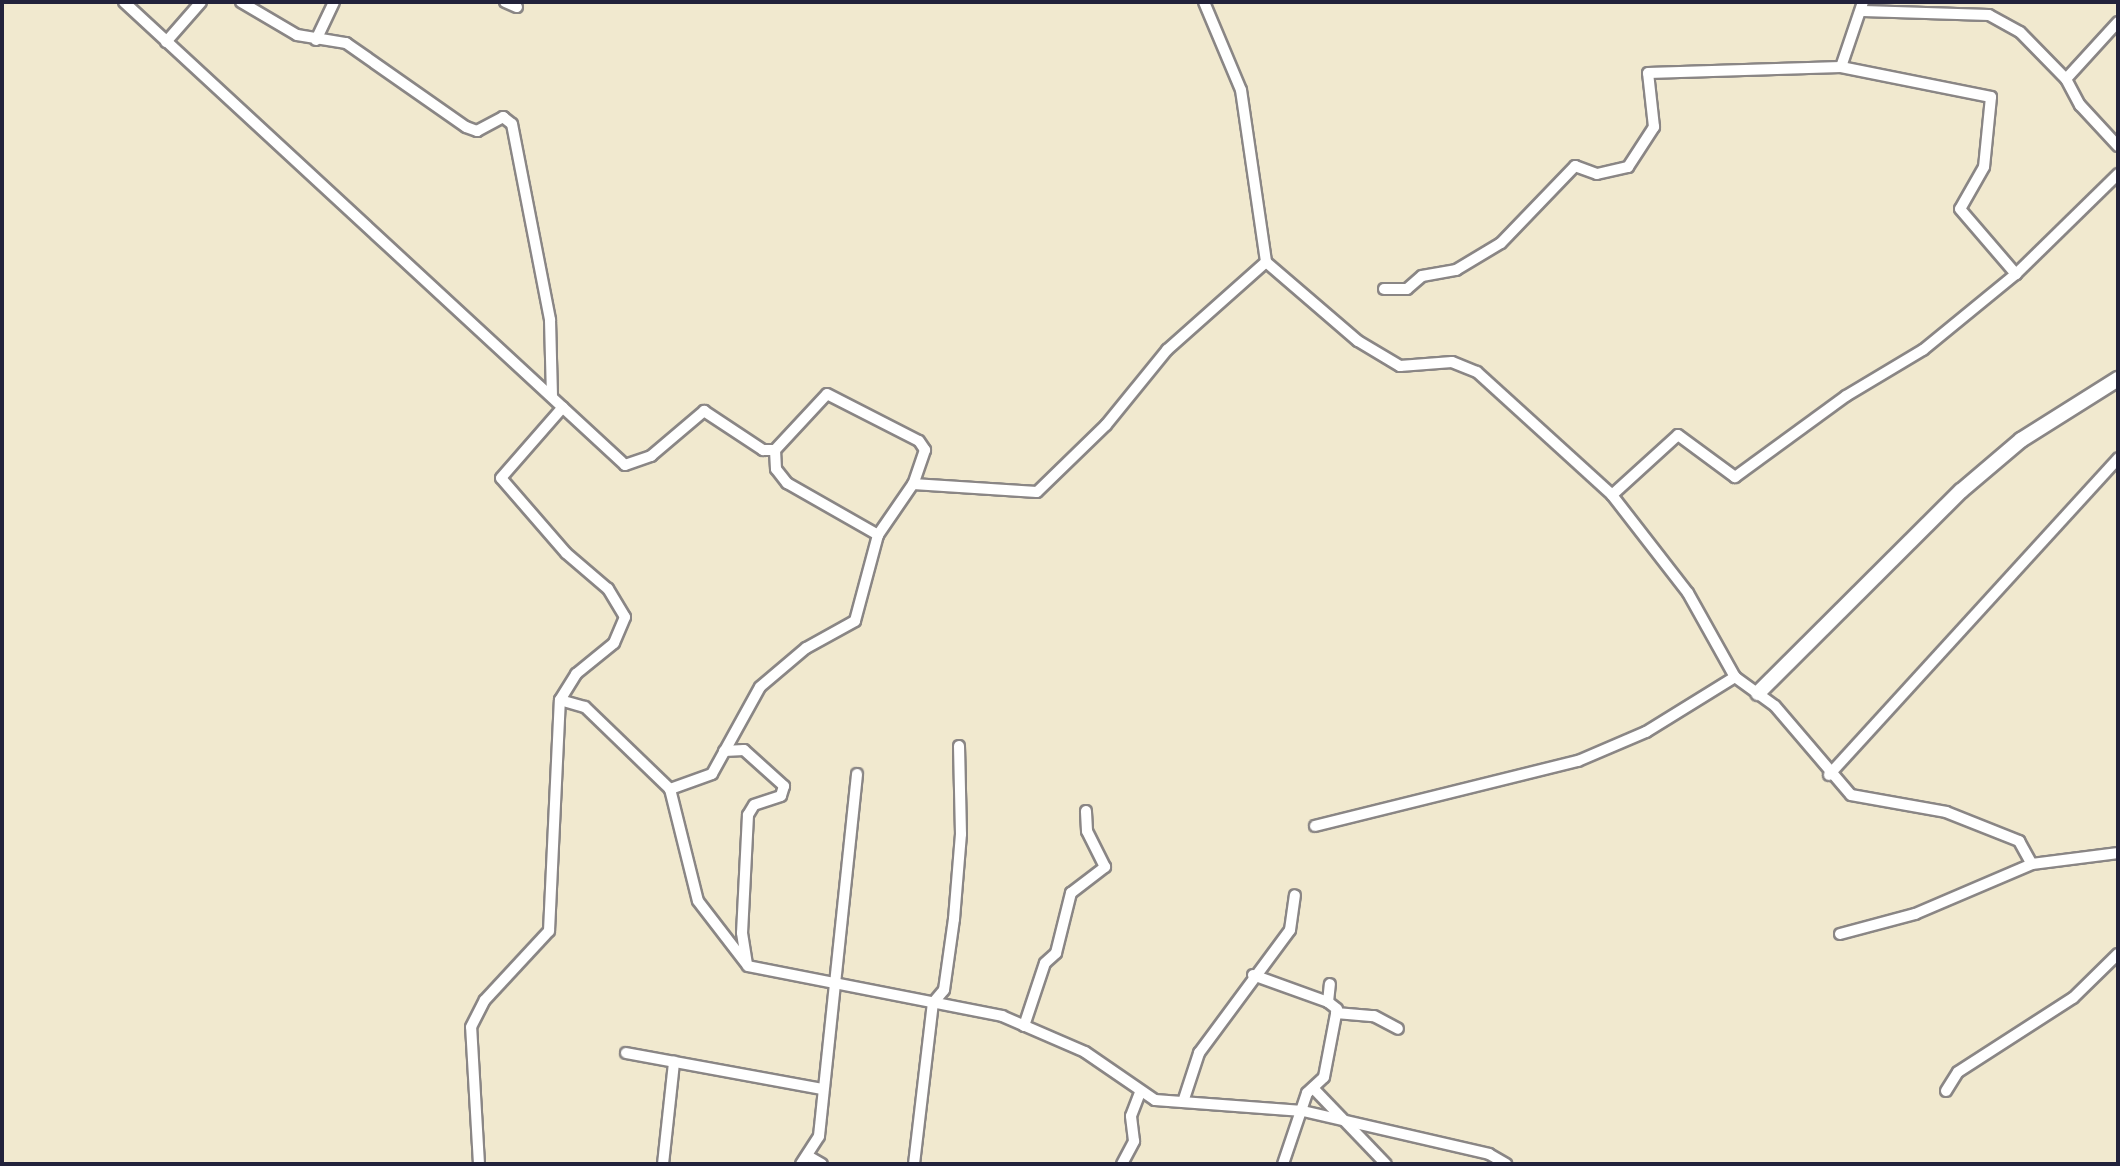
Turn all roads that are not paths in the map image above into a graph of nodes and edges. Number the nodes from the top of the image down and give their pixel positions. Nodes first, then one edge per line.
1 (124, 2) edge
2 (201, 2) edge
3 (241, 2) edge
4 (334, 2) edge
5 (505, 2) edge
6 (1203, 2) edge
7 (1863, 6) edge
8 (517, 8) dead end
9 (2118, 22) edge
10 (316, 40) junction
11 (166, 42) junction
12 (1841, 67) junction
13 (2061, 76) junction
14 (2118, 146) edge
15 (2118, 174) edge
16 (1266, 262) junction
17 (2016, 274) junction
18 (1384, 289) dead end
19 (2118, 379) edge
20 (552, 396) junction
21 (563, 407) junction
22 (775, 450) junction
23 (2118, 458) edge
24 (913, 484) junction
25 (1612, 495) junction
26 (878, 535) junction
27 (1735, 677) junction
28 (1758, 692) junction
29 (560, 700) junction
30 (959, 747) dead end
31 (724, 751) junction
32 (857, 774) dead end
33 (1829, 775) junction
34 (670, 789) junction
35 (1086, 811) dead end
36 (1315, 826) dead end
37 (2118, 853) edge
38 (2032, 864) junction
39 (1295, 895) dead end
40 (1840, 934) dead end
41 (2118, 954) edge
42 (748, 966) junction
43 (1253, 975) junction
44 (1330, 984) dead end
45 (836, 988) junction
46 (1328, 1002) junction
47 (933, 1003) junction
48 (1336, 1013) junction
49 (1024, 1026) junction
50 (1398, 1029) dead end
51 (626, 1053) dead end
52 (674, 1062) junction
53 (1313, 1088) junction
54 (823, 1089) junction
55 (1946, 1091) dead end
56 (1140, 1092) junction
57 (1183, 1102) junction
58 (1303, 1111) junction
59 (1352, 1123) junction
60 (804, 1160) edge
61 (479, 1164) edge
62 (663, 1164) edge
63 (822, 1164) edge
64 (914, 1164) edge
65 (1122, 1164) edge
66 (1283, 1164) edge
67 (1386, 1164) edge
68 (1506, 1164) edge

1 - 11 street
2 - 11 street
3 - 10 street
4 - 10 street
5 - 8 street
6 - 16 street
7 - 12 street
7 - 13 street
9 - 13 street
10 - 20 street
11 - 20 street
12 - 17 street
12 - 18 street
13 - 14 street
15 - 17 street
16 - 24 street
16 - 25 street
17 - 25 street
19 - 28 street
20 - 21 street
21 - 22 street
21 - 29 street
22 - 24 street
22 - 26 street
23 - 33 street
24 - 26 street
25 - 27 street
26 - 31 street
27 - 28 street
27 - 36 street
28 - 33 street
29 - 34 street
29 - 61 street
30 - 47 street
31 - 34 street
31 - 42 street
32 - 45 street
33 - 38 street
34 - 42 street
35 - 49 street
37 - 38 street
38 - 40 street
39 - 43 street
41 - 55 street
42 - 45 street
43 - 46 street
43 - 57 street
44 - 46 street
45 - 47 street
45 - 54 street
46 - 48 street
47 - 49 street
47 - 64 street
48 - 50 street
48 - 53 street
49 - 56 street
51 - 52 street
52 - 54 street
52 - 62 street
53 - 58 street
53 - 59 street
54 - 60 street
56 - 57 street
56 - 65 street
57 - 58 street
58 - 59 street
58 - 66 street
59 - 67 street
59 - 68 street
60 - 63 street

